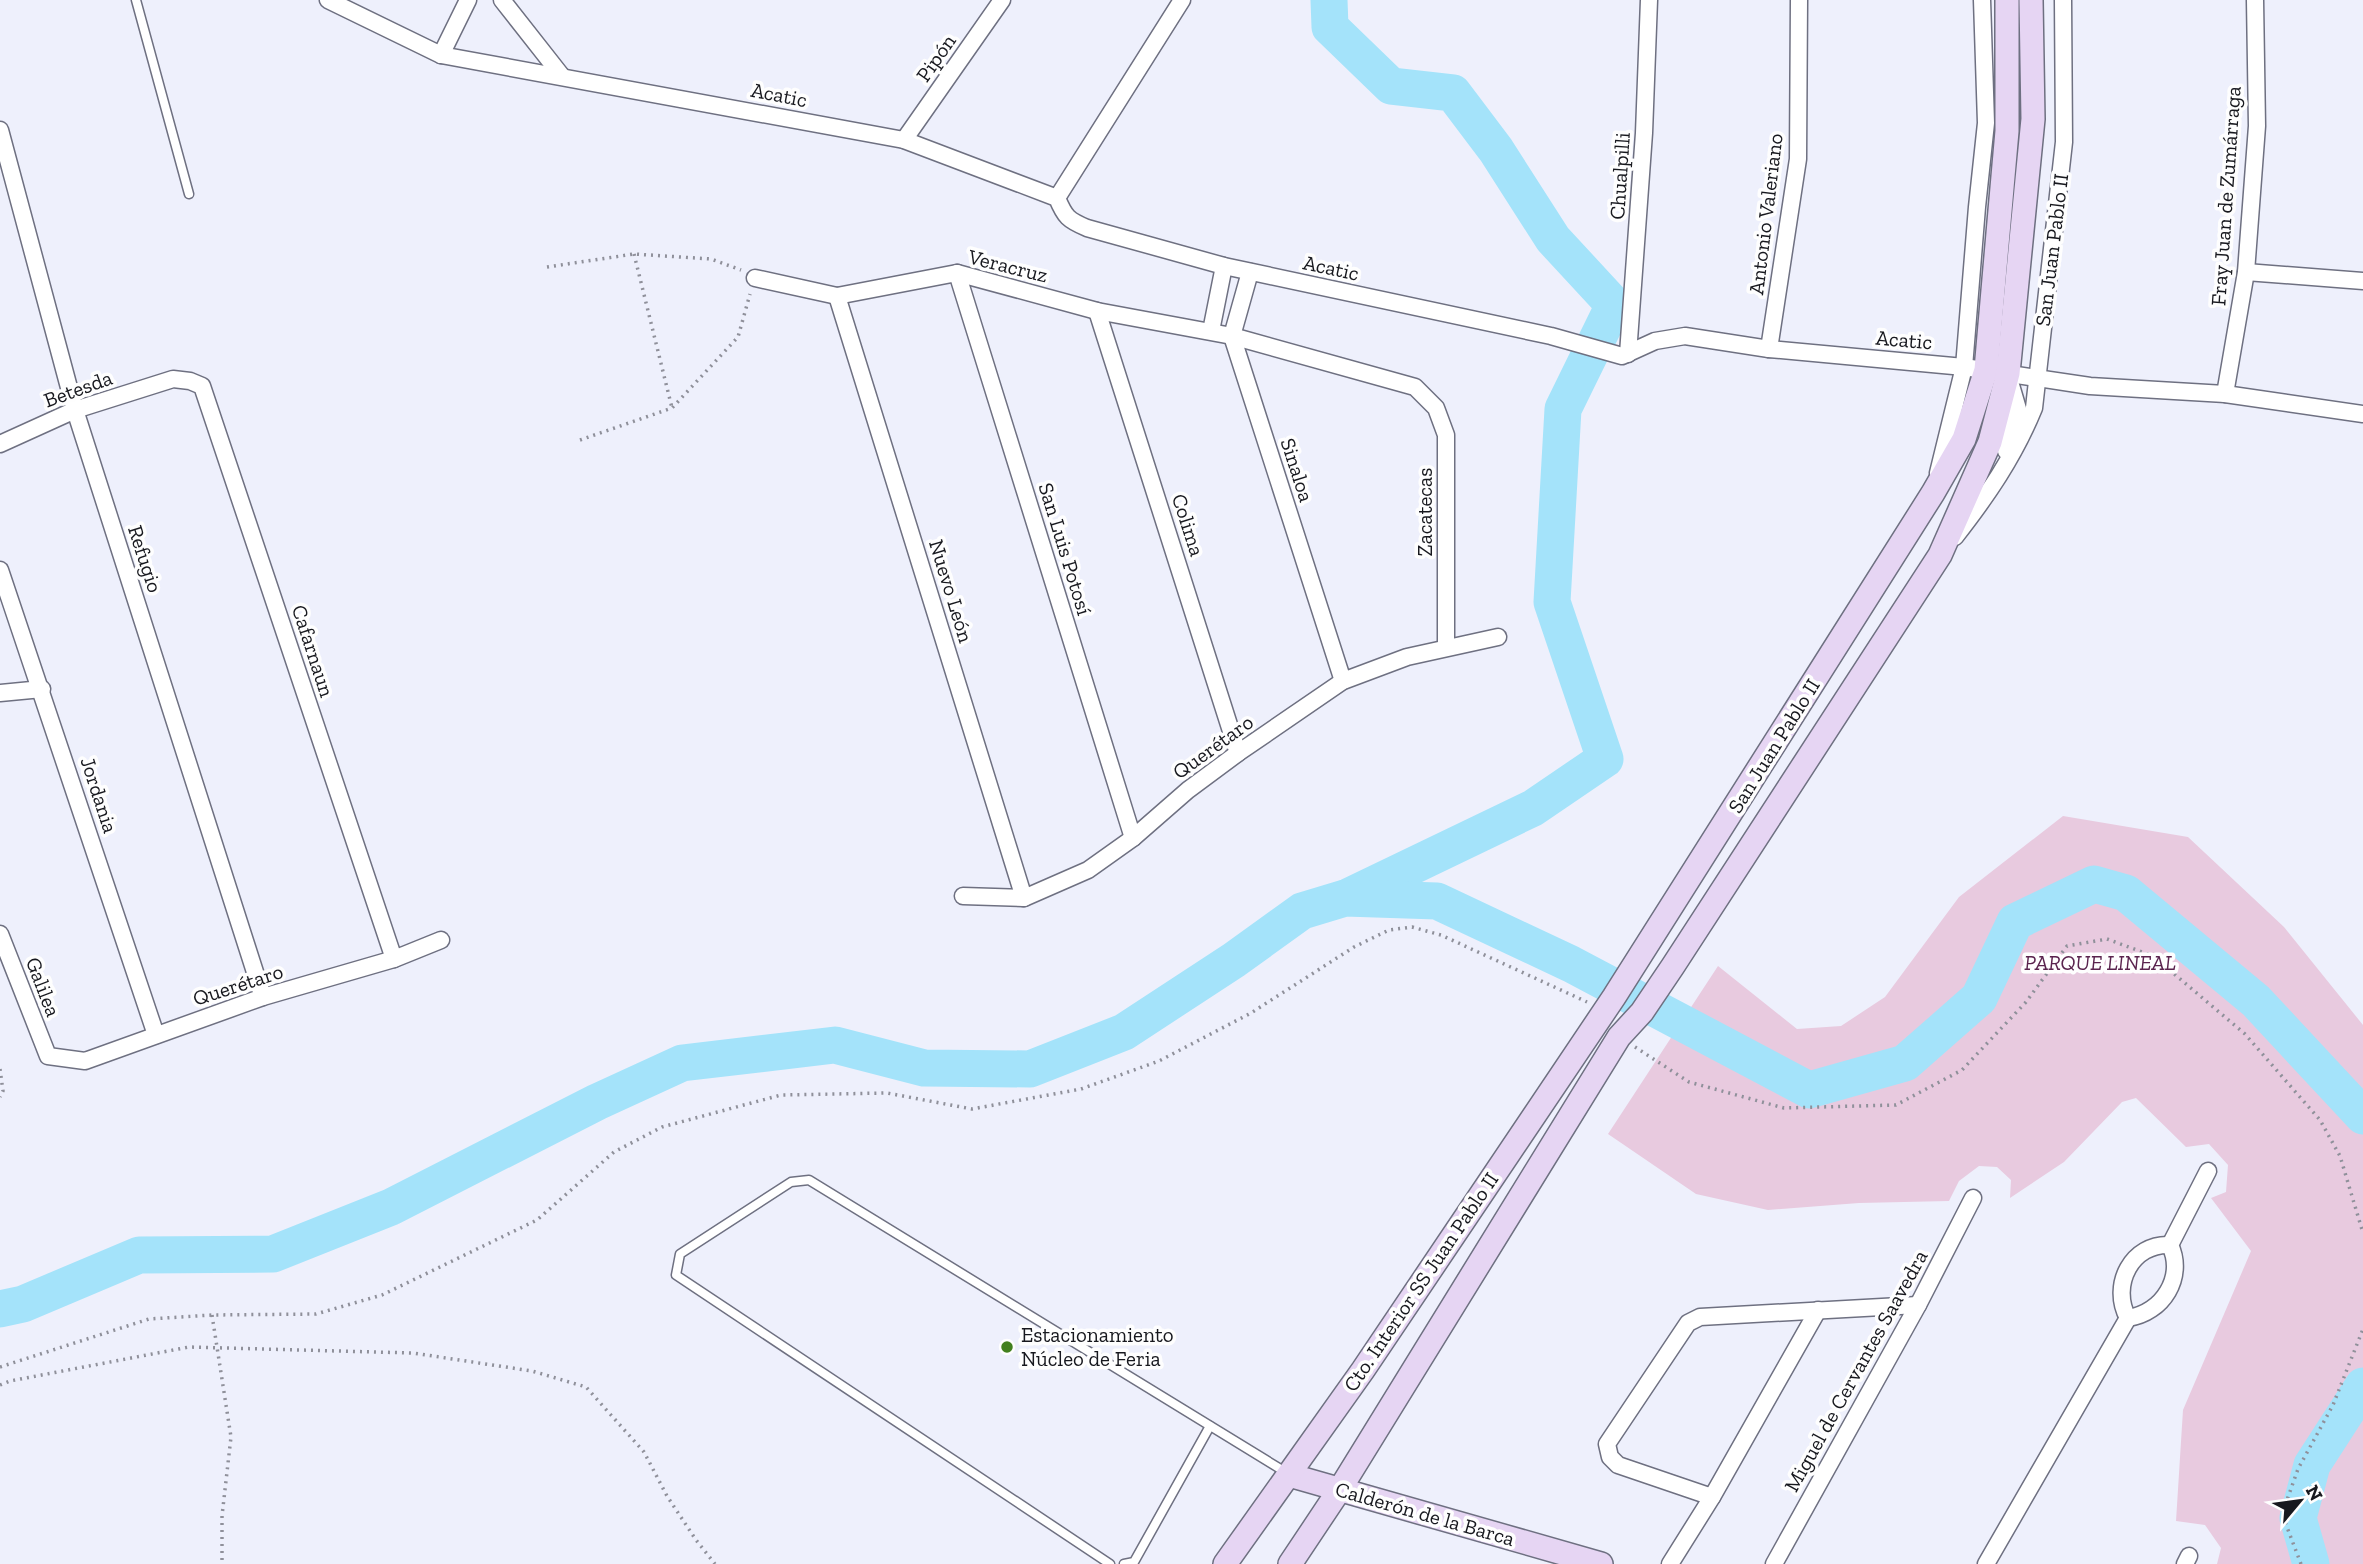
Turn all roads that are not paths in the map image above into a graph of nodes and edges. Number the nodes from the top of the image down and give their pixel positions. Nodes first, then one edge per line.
1 (136, 0) edge
2 (328, 0) edge
3 (468, 0) edge
4 (502, 0) edge
5 (1002, 0) edge
6 (1182, 0) edge
7 (1649, 0) edge
8 (1799, 0) edge
9 (1982, 0) edge
10 (2007, 0) edge
11 (2031, 0) edge
12 (2063, 0) edge
13 (2255, 0) edge
14 (441, 55) junction
15 (561, 75) junction
16 (0, 130) edge
17 (904, 140) junction
18 (189, 194) dead end
19 (1057, 198) junction
20 (1224, 266) junction
21 (1250, 272) junction
22 (2246, 272) junction
23 (957, 273) junction
24 (755, 278) road end
25 (2363, 281) edge
26 (837, 296) junction
27 (1097, 311) junction
28 (1210, 331) junction
29 (1232, 336) junction
30 (1769, 349) junction
31 (1625, 355) junction
32 (1986, 370) junction
33 (2037, 378) junction
34 (173, 379) joint
35 (1415, 387) joint
36 (2225, 394) junction
37 (75, 410) junction
38 (2363, 414) edge
39 (0, 444) edge
40 (1975, 511) junction
41 (1940, 555) junction
42 (0, 570) edge
43 (1498, 637) dead end
44 (1446, 648) junction
45 (1343, 681) junction
46 (42, 690) junction
47 (0, 693) edge
48 (1238, 753) junction
49 (1133, 838) junction
50 (962, 896) dead end
51 (1024, 898) junction
52 (0, 934) edge
53 (441, 940) dead end
54 (394, 958) junction
55 (263, 997) junction
56 (1609, 1004) joint
57 (1642, 1012) joint
58 (156, 1035) junction
59 (48, 1056) joint
60 (2208, 1171) dead end
61 (1973, 1198) dead end
62 (2170, 1245) junction
63 (1917, 1305) junction
64 (1818, 1310) junction
65 (2128, 1318) junction
66 (1210, 1426) junction
67 (1289, 1475) junction
68 (1340, 1489) junction
69 (1712, 1497) junction
70 (1110, 1564) edge
71 (1124, 1564) edge
72 (1225, 1564) edge
73 (1290, 1564) edge
74 (1601, 1564) edge
75 (1670, 1564) edge
76 (1774, 1564) edge
77 (1986, 1564) edge

1 - 18 lane
2 - 14 street, Acatic
3 - 14 street
4 - 15 street
5 - 17 street, Pipón
6 - 19 street
7 - 31 street, Chualpilli
8 - 30 street, Antonio Valeriano
9 - 32 street, San Juan Pablo II
10 - 32 main road, San Juan Pablo II
11 - 32 main road, San Juan Pablo II
12 - 33 street, San Juan Pablo II
13 - 22 street, Fray Juan de Zumárraga
14 - 15 street, Acatic
15 - 17 street, Acatic
16 - 37 street, Refugio
17 - 19 street, Acatic
19 - 20 street, Acatic
20 - 21 street, Acatic
20 - 28 street
21 - 29 street
21 - 31 street, Acatic
22 - 25 street
22 - 36 street, Fray Juan de Zumárraga
23 - 26 street, Veracruz
23 - 27 street, Veracruz
23 - 49 street, San Luis Potosí
24 - 26 street, Veracruz
26 - 51 street, Nuevo León
27 - 28 street, Veracruz
27 - 48 street, Colima
28 - 29 street, Veracruz
29 - 35 street, Veracruz
29 - 45 street, Sinaloa
30 - 31 street, Acatic
30 - 32 street, Acatic
32 - 33 street, Acatic
32 - 40 street
32 - 41 main road, San Juan Pablo II
32 - 56 main road, San Juan Pablo II
33 - 36 street, Acatic
33 - 40 street, San Juan Pablo II
34 - 37 street, Betesda
34 - 54 street, Cafarnaun
35 - 44 street, Zacatecas
36 - 38 street, Acatic
37 - 39 street, Betesda
37 - 55 street, Refugio
40 - 41 street, San Juan Pablo II
41 - 57 main road, San Juan Pablo II
42 - 46 street, Jordania
43 - 44 street, Querétaro
44 - 45 street, Querétaro
45 - 48 street, Querétaro
46 - 47 street
46 - 58 street, Jordania
48 - 49 street, Querétaro
49 - 51 street, Querétaro
50 - 51 street, Querétaro
52 - 59 street, Galilea
53 - 54 street, Querétaro
54 - 55 street, Querétaro
55 - 58 street, Querétaro
56 - 67 main road, Cto. Interior SS Juan Pablo II
57 - 68 main road, Cto. Interior SS Juan Pablo II
58 - 59 street, Querétaro
60 - 62 street
61 - 63 street, Miguel de Cervantes Saavedra
62 - 65 street
62 - 65 street
63 - 64 street
63 - 76 street, Miguel de Cervantes Saavedra
64 - 69 street
64 - 69 street
65 - 77 street
66 - 67 lane
66 - 70 lane
66 - 71 lane
67 - 68 main road, Calderón de la Barca
67 - 72 main road, Cto. Interior SS Juan Pablo II
68 - 73 main road, Cto. Interior SS Juan Pablo II
68 - 74 main road, Calderón de la Barca
69 - 75 street

